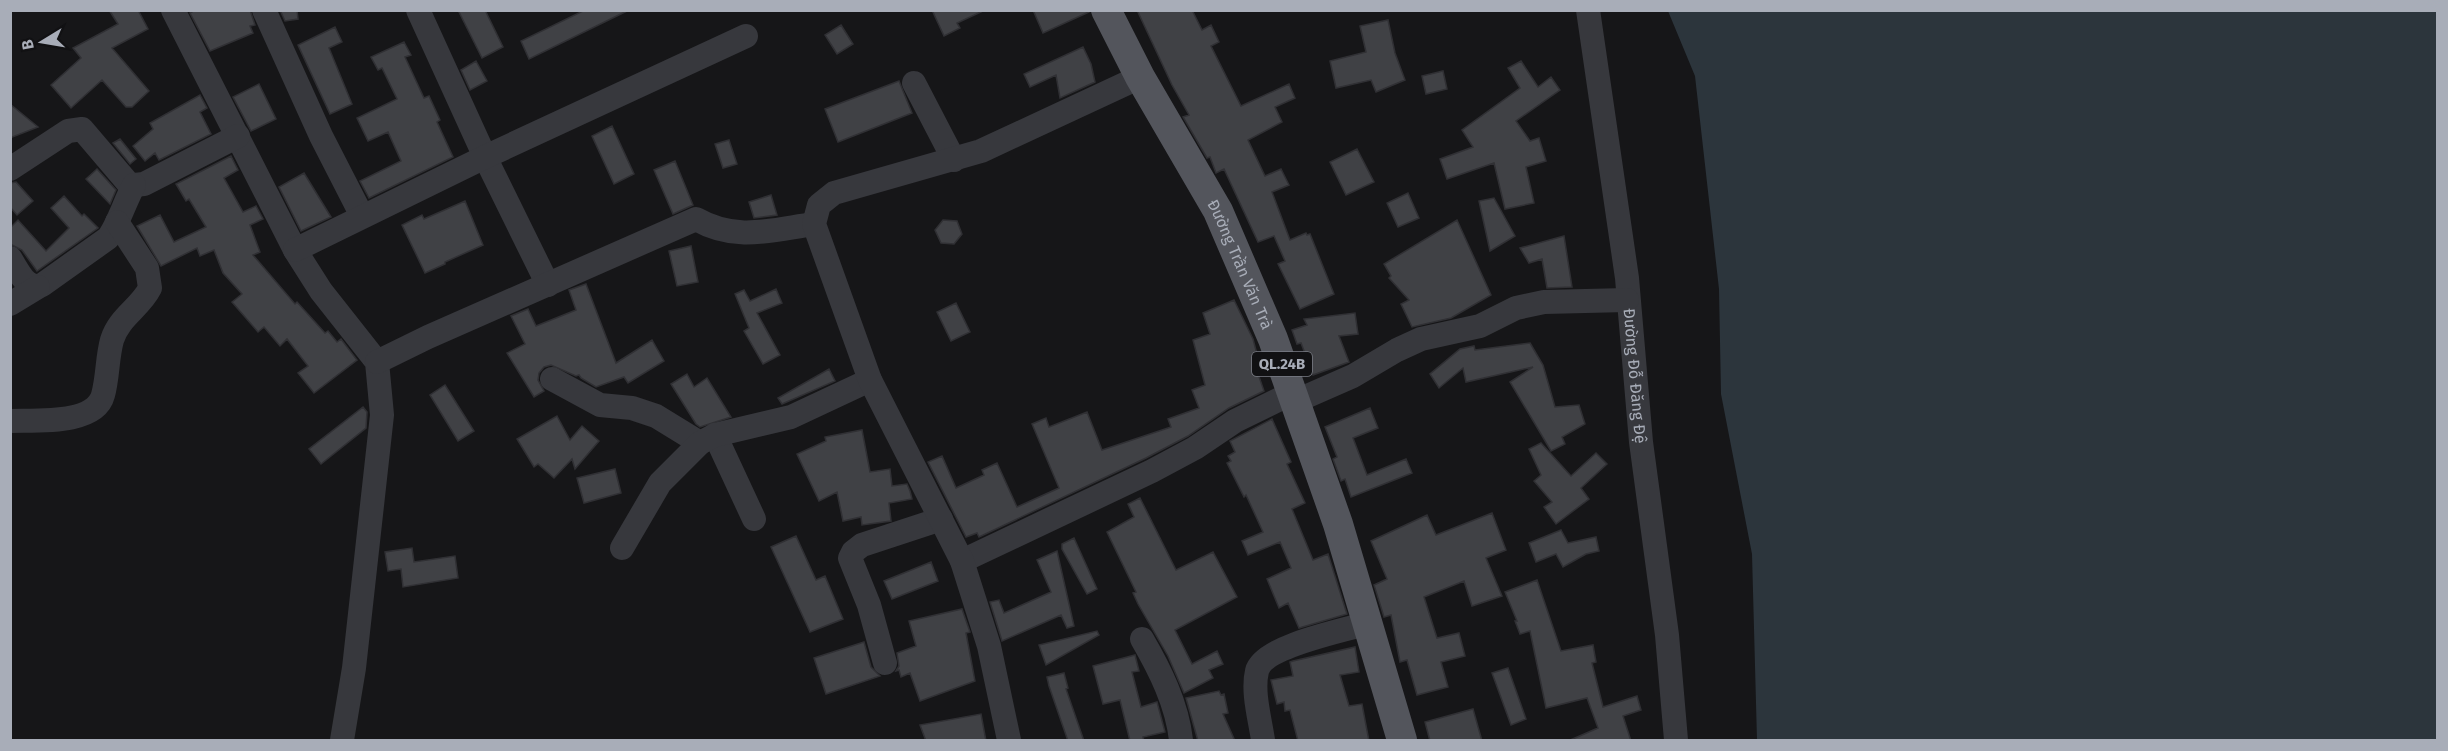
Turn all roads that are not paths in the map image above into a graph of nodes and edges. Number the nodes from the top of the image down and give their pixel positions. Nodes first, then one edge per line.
1 (173, 10) edge
2 (264, 10) edge
3 (418, 10) edge
4 (1106, 10) edge
5 (1588, 10) edge
6 (746, 36) dead end
7 (1140, 77) junction
8 (914, 84) dead end
9 (238, 136) junction
10 (485, 157) junction
11 (954, 160) junction
12 (10, 169) edge
13 (134, 185) junction
14 (362, 216) junction
15 (117, 222) junction
16 (814, 224) junction
17 (295, 250) junction
18 (10, 258) edge
19 (548, 285) junction
20 (38, 287) junction
21 (1627, 300) junction
22 (10, 304) edge
23 (377, 362) junction
24 (552, 379) dead end
25 (870, 380) junction
26 (1294, 397) junction
27 (10, 421) edge
28 (708, 439) junction
29 (754, 519) dead end
30 (941, 519) junction
31 (622, 548) dead end
32 (962, 561) junction
33 (1369, 623) junction
34 (1142, 639) dead end
35 (885, 663) dead end
36 (342, 741) edge
37 (1009, 741) edge
38 (1181, 741) edge
39 (1263, 741) edge
40 (1402, 741) edge
41 (1676, 741) edge

1 - 9 street
2 - 14 street
3 - 10 street
4 - 7 main road, Đường Trần Văn Trà / QL.24B
5 - 21 street, Đường Đỗ Đăng Đệ
6 - 10 street
7 - 11 street
7 - 26 main road, Đường Trần Văn Trà / QL.24B
8 - 11 street
9 - 13 street
9 - 17 street
10 - 14 street
10 - 19 street
11 - 16 street
12 - 13 street
13 - 15 street
14 - 17 street
15 - 20 street
15 - 27 street
16 - 19 street
16 - 25 street
17 - 23 street
18 - 20 street
19 - 23 street
20 - 22 street
21 - 26 street
21 - 41 street, Đường Đỗ Đăng Đệ
23 - 36 street
24 - 28 street
25 - 28 street
25 - 30 street
26 - 32 street
26 - 33 main road, Đường Trần Văn Trà / QL.24B
28 - 29 street
28 - 31 street
30 - 32 street
30 - 35 street
32 - 37 street
33 - 39 street
33 - 40 main road, Đường Trần Văn Trà / QL.24B
34 - 38 street

